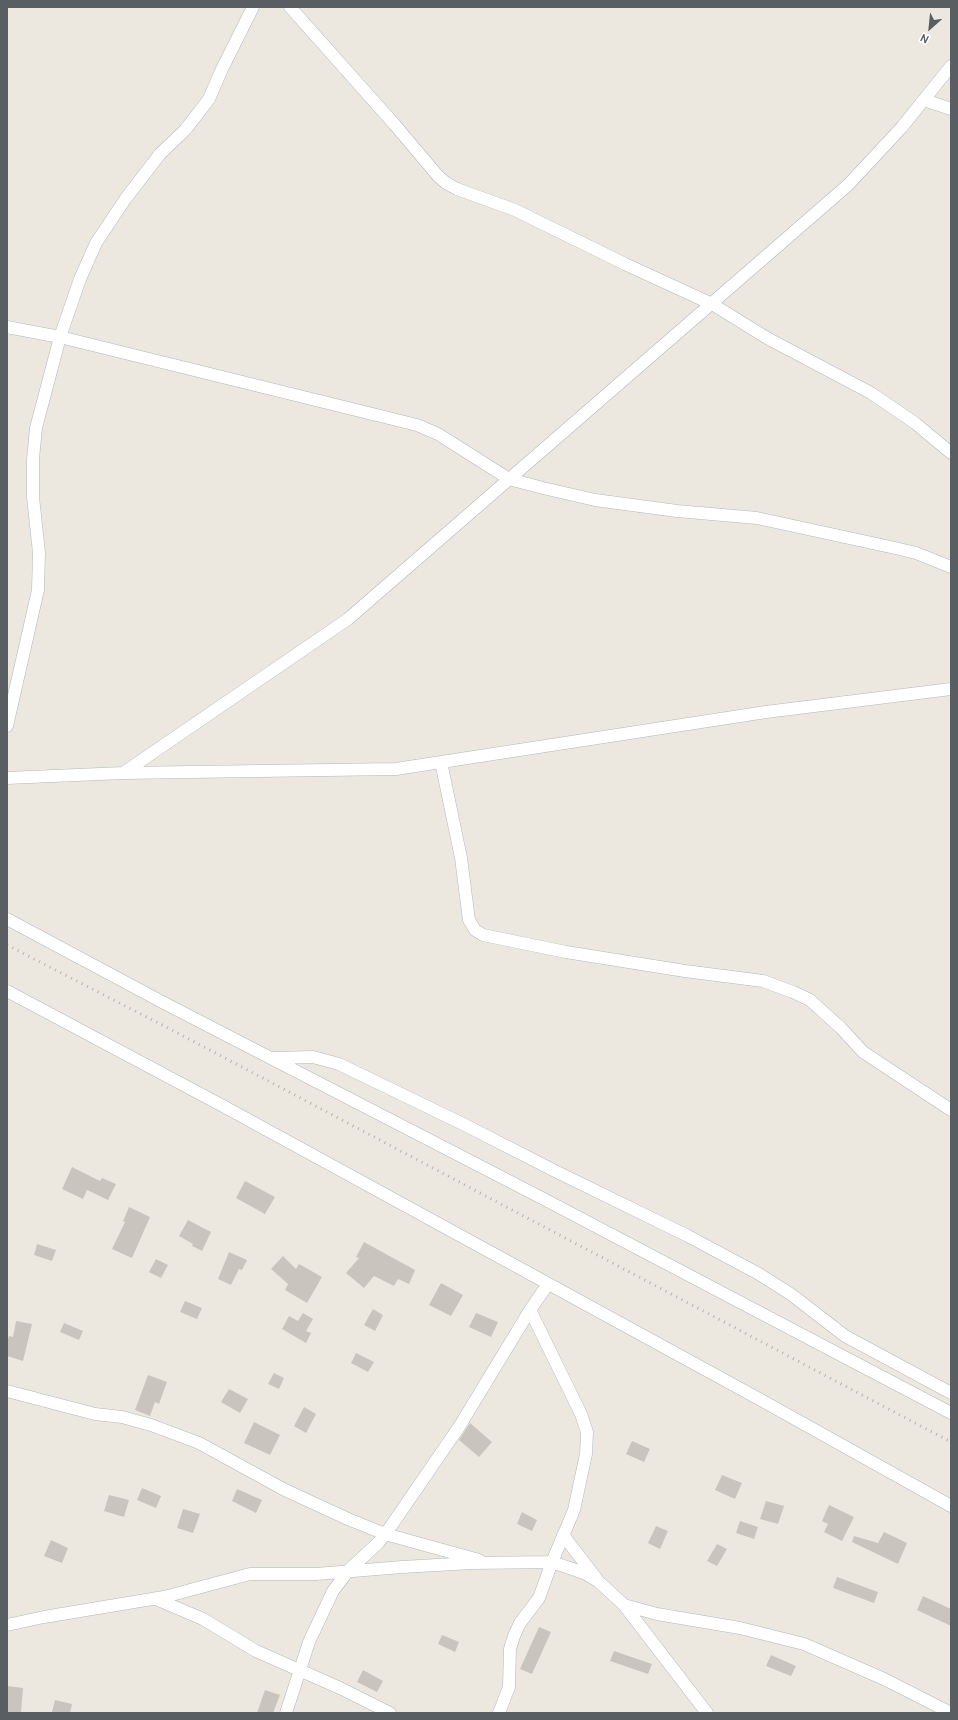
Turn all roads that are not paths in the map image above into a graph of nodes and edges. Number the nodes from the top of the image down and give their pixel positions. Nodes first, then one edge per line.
1 (253, 7) edge
2 (290, 7) edge
3 (951, 66) edge
4 (924, 100) junction
5 (951, 109) edge
6 (712, 304) junction
7 (7, 327) edge
8 (60, 337) junction
9 (951, 452) edge
10 (509, 479) junction
11 (951, 567) edge
12 (951, 689) edge
13 (7, 726) edge
14 (441, 762) junction
15 (123, 772) junction
16 (7, 778) edge
17 (7, 919) edge
18 (7, 991) edge
19 (270, 1058) junction
20 (951, 1110) edge
21 (548, 1284) junction
22 (530, 1310) junction
23 (7, 1391) edge
24 (951, 1393) edge
25 (951, 1413) edge
26 (951, 1506) edge
27 (385, 1534) junction
28 (563, 1535) junction
29 (552, 1562) junction
30 (490, 1563) junction
31 (348, 1571) junction
32 (598, 1581) junction
33 (156, 1599) junction
34 (624, 1605) junction
35 (7, 1625) edge
36 (299, 1670) junction
37 (286, 1713) edge
38 (390, 1713) edge
39 (499, 1713) edge
40 (707, 1713) edge
41 (951, 1713) edge

1 - 8 street
2 - 6 street
3 - 4 street
4 - 5 street
4 - 6 street
6 - 9 street
6 - 10 street
7 - 8 street
8 - 10 street
8 - 13 street
10 - 11 street
10 - 15 street
12 - 14 street
14 - 15 street
14 - 20 street
15 - 16 street
17 - 19 street
18 - 21 street
19 - 24 street
19 - 25 street
21 - 22 street
21 - 26 street
22 - 27 street
22 - 28 street
23 - 27 street
27 - 30 street
27 - 31 street
28 - 29 street
28 - 32 street
29 - 30 street
29 - 32 street
29 - 39 street
30 - 31 street
31 - 33 street
31 - 36 street
32 - 34 street
33 - 35 street
33 - 36 street
34 - 40 street
34 - 41 street
36 - 37 street
36 - 38 street

